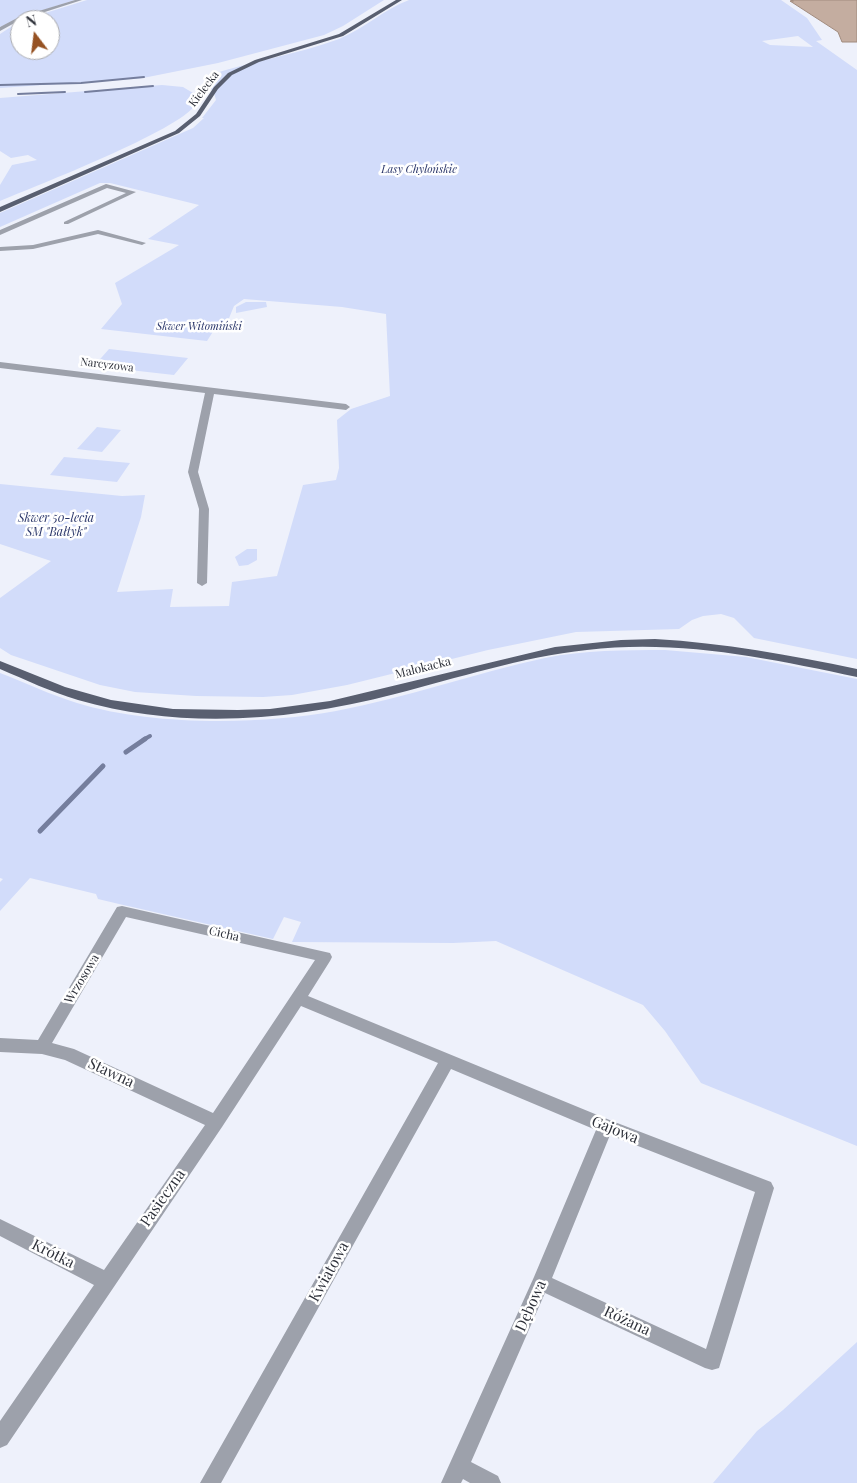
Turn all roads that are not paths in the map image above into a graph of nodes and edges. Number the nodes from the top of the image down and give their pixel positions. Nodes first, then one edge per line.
1 (80, 0) edge
2 (400, 0) edge
3 (0, 29) edge
4 (0, 210) edge
5 (66, 223) dead end
6 (0, 233) edge
7 (142, 243) dead end
8 (0, 249) edge
9 (0, 365) edge
10 (210, 390) junction
11 (346, 407) dead end
12 (202, 583) dead end
13 (0, 665) edge
14 (857, 673) edge
15 (122, 911) joint
16 (325, 957) joint
17 (300, 999) junction
18 (0, 1045) edge
19 (42, 1046) junction
20 (448, 1060) junction
21 (216, 1122) junction
22 (606, 1126) junction
23 (0, 1227) edge
24 (106, 1281) junction
25 (541, 1282) junction
26 (712, 1361) joint
27 (0, 1438) edge
28 (455, 1475) edge
29 (210, 1483) edge
30 (491, 1483) edge

1 - 3 street
2 - 4 main road, Kielecka
5 - 6 street
7 - 8 street
9 - 10 street, Narcyzowa
10 - 11 street, Narcyzowa
10 - 12 street
13 - 14 main road, Małokacka
15 - 16 street, Cicha
15 - 19 street, Wrzosowa
16 - 17 street, Pasieczna
17 - 20 street, Gajowa
17 - 21 street, Pasieczna
18 - 19 street, Stawna
19 - 21 street, Stawna
20 - 22 street, Gajowa
20 - 29 street, Kwiatowa
21 - 24 street, Pasieczna
22 - 25 street, Dębowa
22 - 26 street, Gajowa
23 - 24 street, Krótka
24 - 27 street, Pasieczna
25 - 26 street, Różana
25 - 28 street, Dębowa
28 - 30 street

